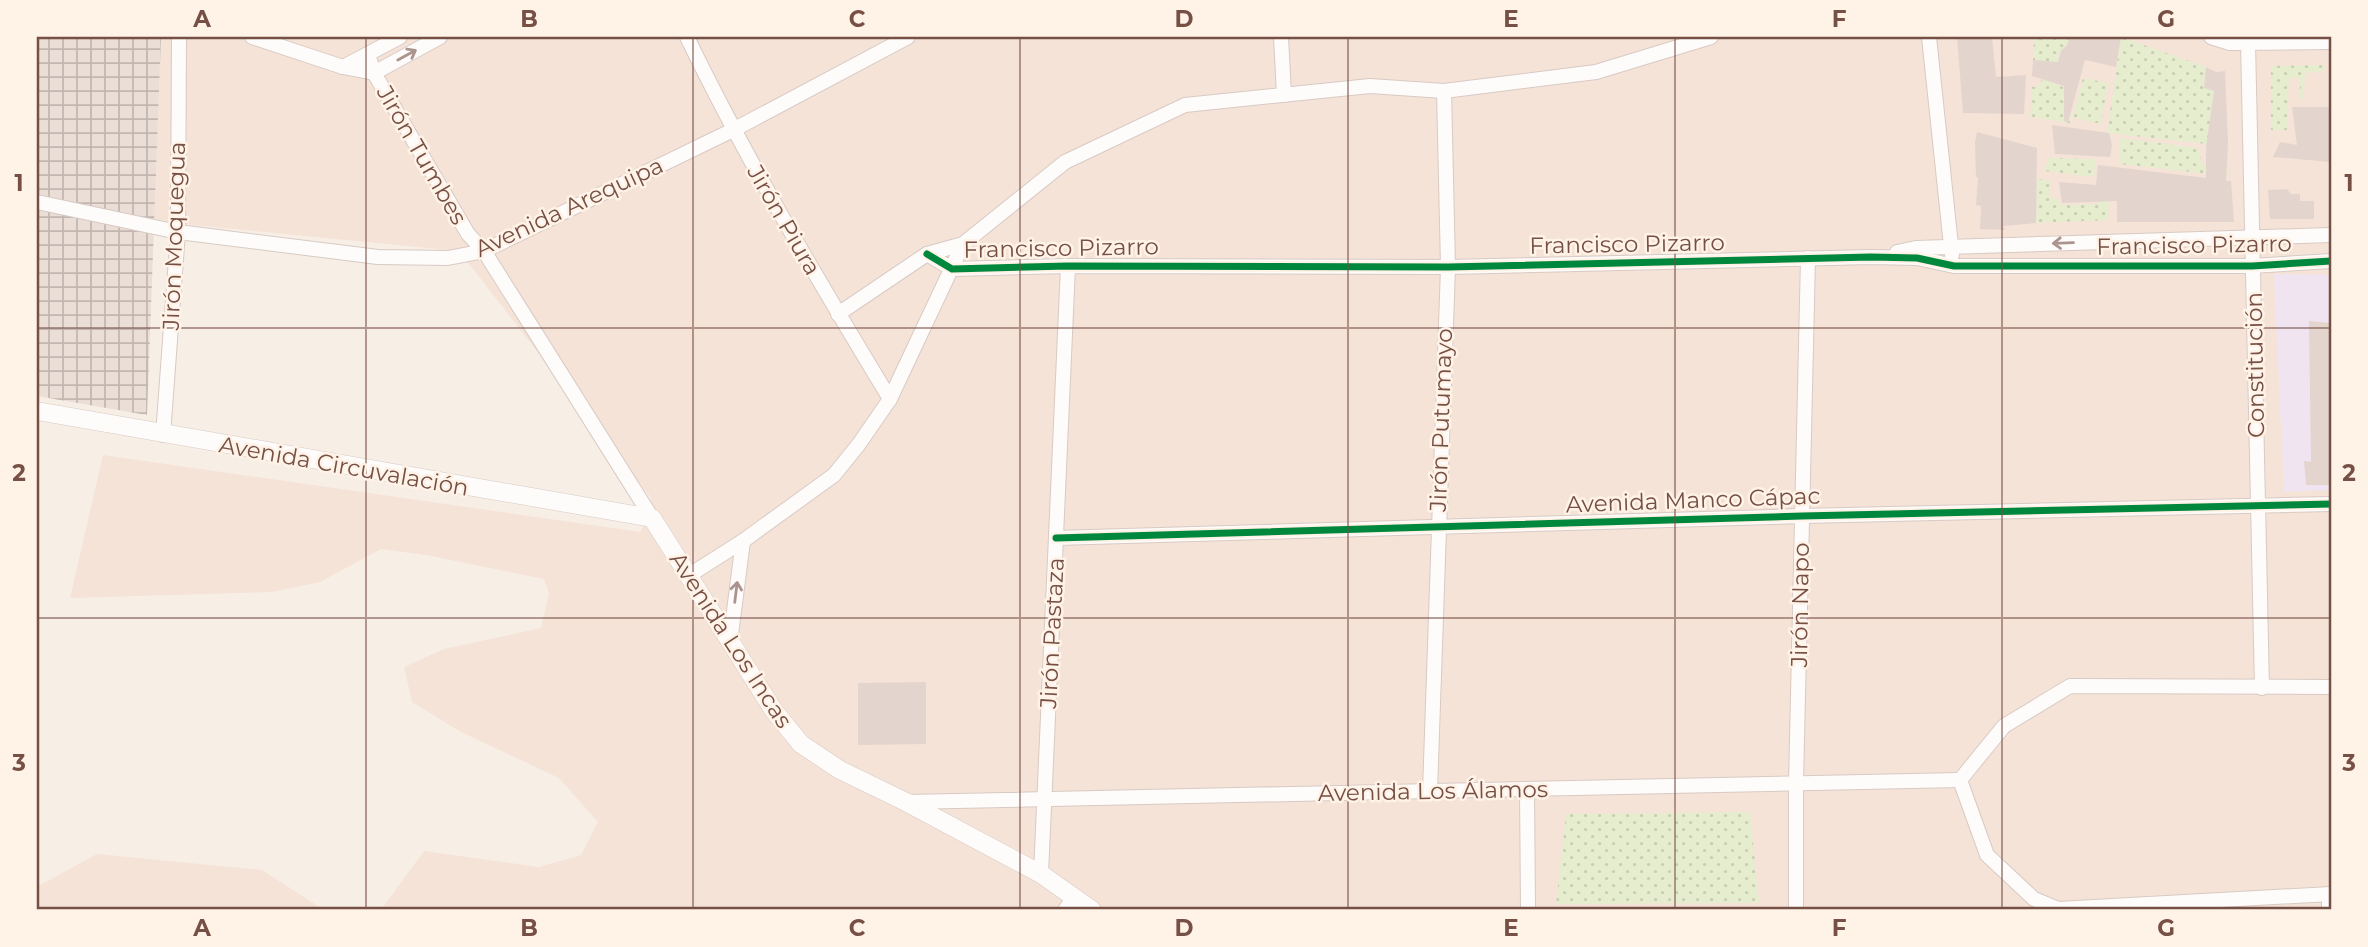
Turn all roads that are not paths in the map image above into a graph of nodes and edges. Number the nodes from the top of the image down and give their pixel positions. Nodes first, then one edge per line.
1 (180, 37) edge
2 (252, 37) edge
3 (400, 37) edge
4 (440, 37) edge
5 (687, 37) edge
6 (908, 37) edge
7 (1281, 37) edge
8 (1708, 37) edge
9 (1929, 37) edge
10 (2211, 37) edge
11 (2248, 42) junction
12 (2331, 42) edge
13 (368, 54) junction
14 (342, 67) junction
15 (374, 73) junction
16 (1444, 91) junction
17 (1284, 95) junction
18 (733, 130) junction
19 (37, 202) edge
20 (178, 232) junction
21 (2331, 236) edge
22 (2253, 237) junction
23 (963, 244) junction
24 (1951, 247) junction
25 (484, 251) junction
26 (927, 254) junction
27 (1871, 257) junction
28 (1808, 258) junction
29 (2331, 261) edge
30 (1068, 266) junction
31 (1954, 266) junction
32 (1448, 267) junction
33 (2252, 267) junction
34 (952, 269) junction
35 (838, 314) junction
36 (890, 399) junction
37 (37, 411) edge
38 (163, 435) junction
39 (2331, 505) edge
40 (2258, 506) junction
41 (1802, 516) junction
42 (652, 518) junction
43 (1437, 527) junction
44 (1056, 538) junction
45 (743, 541) junction
46 (688, 576) junction
47 (730, 642) junction
48 (2331, 687) edge
49 (2262, 688) junction
50 (1960, 780) junction
51 (1796, 783) junction
52 (1527, 789) junction
53 (1430, 791) junction
54 (1044, 798) junction
55 (906, 802) junction
56 (1041, 874) junction
57 (2330, 894) edge
58 (1070, 904) edge
59 (2058, 909) edge
60 (1092, 910) edge
61 (1528, 910) edge
62 (1796, 910) edge
63 (2329, 910) edge

1 - 20 street, Jirón Moquegua
2 - 14 street
3 - 13 street
15 -> 4 street
5 - 18 street, Jirón Piura
6 - 18 street, Avenida Arequipa
7 - 17 street
8 - 16 street
9 - 24 street
10 - 11 street
11 - 12 street
11 - 22 street, Constitución
13 - 14 street
13 - 15 street, Jirón Tumbes
14 - 15 street
15 - 25 street, Jirón Tumbes
16 - 17 street
16 - 32 street, Jirón Putumayo
17 - 23 street
18 - 25 street, Avenida Arequipa
18 - 35 street, Jirón Piura
19 - 20 street, Avenida Arequipa
20 - 25 street, Avenida Arequipa
20 - 38 street, Jirón Moquegua
21 - 22 street, Francisco Pizarro
22 -> 24 street, Francisco Pizarro
22 - 33 street, Constitución
23 - 26 street
23 - 34 street
24 - 27 street, Francisco Pizarro
24 - 31 street
25 - 42 street, Avenida Los Incas
26 - 34 street, Francisco Pizarro
26 - 35 street
27 - 28 street, Francisco Pizarro
27 - 31 street, Francisco Pizarro
28 - 32 street, Francisco Pizarro
28 - 41 street, Jirón Napo
29 - 33 street, Francisco Pizarro
30 - 32 street, Francisco Pizarro
30 - 34 street, Francisco Pizarro
30 - 44 street, Jirón Pastaza
31 - 33 street, Francisco Pizarro
32 - 43 street, Jirón Putumayo
33 - 40 street, Constitución
34 - 36 street
35 - 36 street, Jirón Piura
36 - 45 street
37 - 38 street, Avenida Circuvalación
38 - 42 street, Avenida Circuvalación
39 - 40 street, Avenida Manco Cápac
40 - 41 street, Avenida Manco Cápac
40 - 49 street, Constitución
41 - 43 street, Avenida Manco Cápac
41 - 51 street, Jirón Napo
42 - 46 street, Avenida Los Incas
43 - 44 street, Avenida Manco Cápac
43 - 53 street, Jirón Putumayo
44 - 54 street, Jirón Pastaza
45 - 46 street
47 -> 45 street
46 - 47 street, Avenida Los Incas
47 - 55 street, Avenida Los Incas
48 - 49 street
49 - 50 street
50 - 51 street, Avenida Los Álamos
50 - 59 street
51 - 52 street, Avenida Los Álamos
51 - 62 street, Jirón Napo
52 - 53 street, Avenida Los Álamos
52 - 61 street
53 - 54 street, Avenida Los Álamos
54 - 55 street, Avenida Los Álamos
54 - 56 street, Jirón Pastaza
55 - 56 street, Avenida Los Incas
56 - 58 street, Avenida Los Incas
57 - 59 street
57 - 63 street
58 - 60 street, Avenida Los Incas

